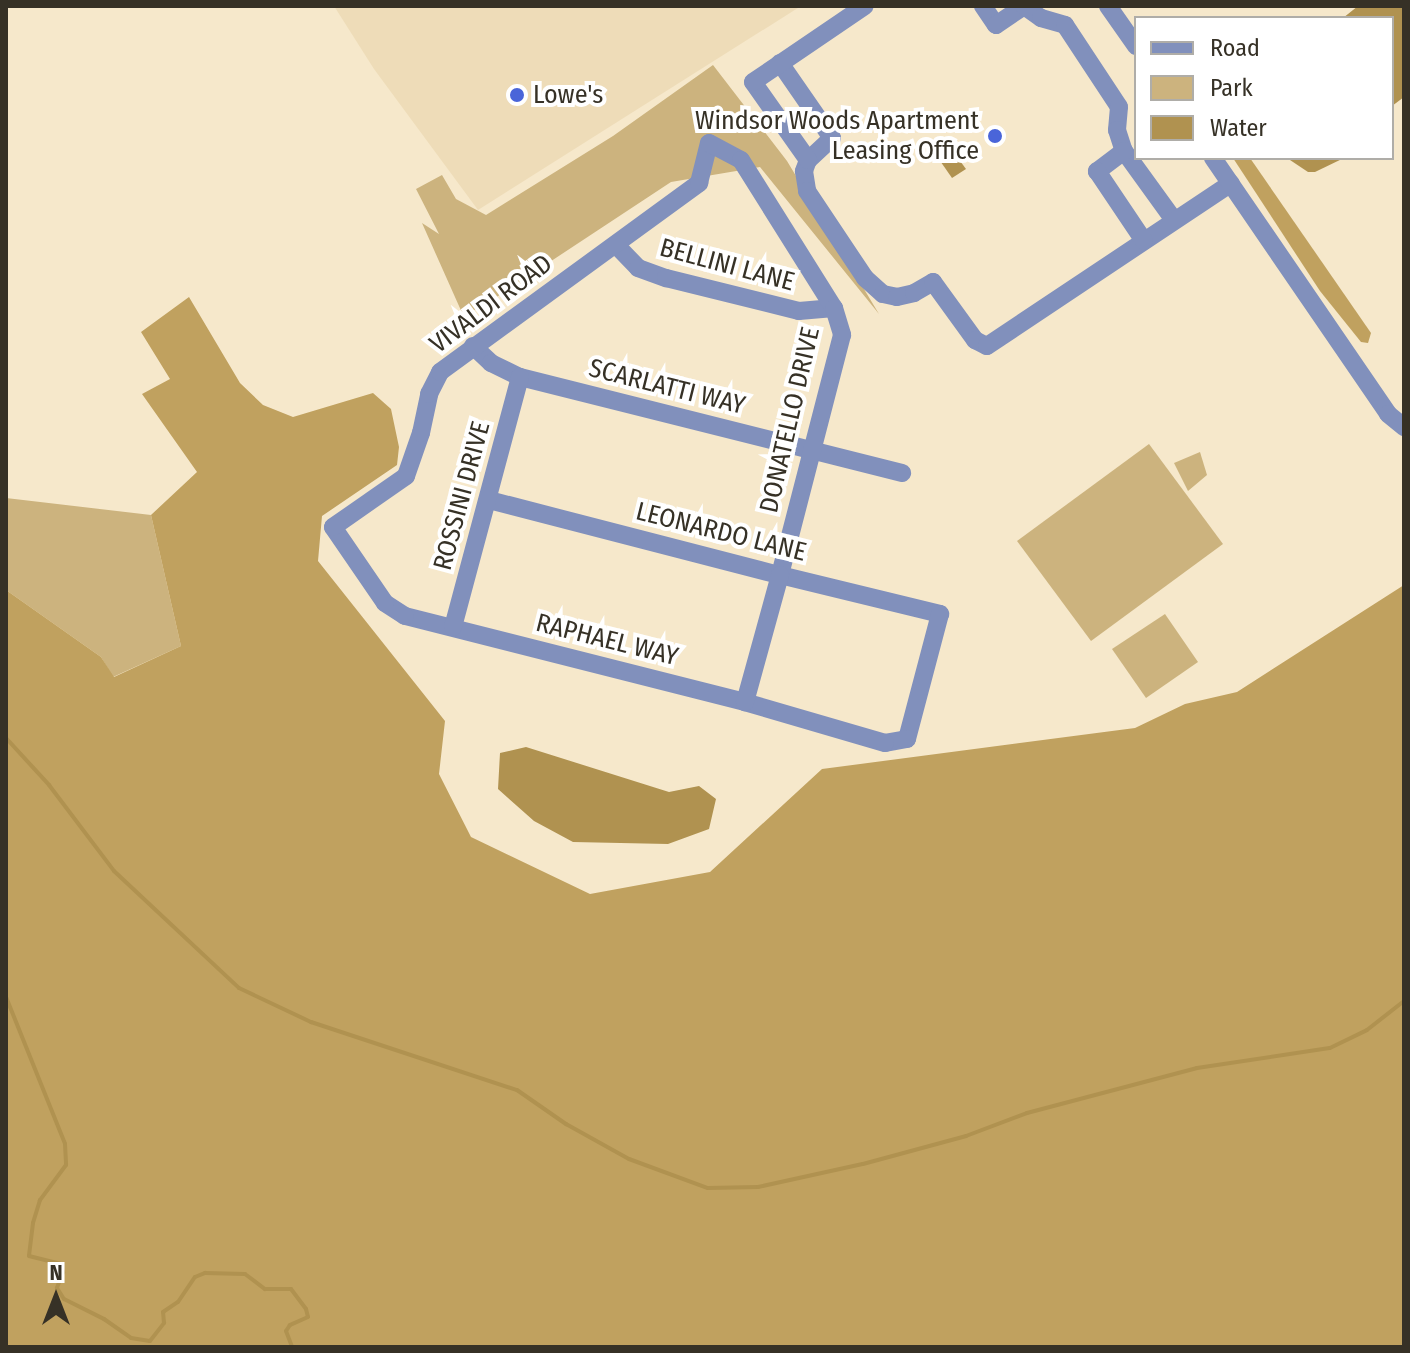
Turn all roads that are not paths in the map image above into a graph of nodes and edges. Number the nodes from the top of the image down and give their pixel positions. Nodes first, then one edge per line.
1 (865, 6) edge
2 (983, 6) edge
3 (1024, 6) edge
4 (1108, 6) edge
5 (1134, 43) edge
6 (780, 63) junction
7 (709, 143) joint
8 (1124, 151) junction
9 (808, 160) junction
10 (1214, 160) edge
11 (1231, 183) junction
12 (1174, 220) junction
13 (1144, 241) junction
14 (616, 245) junction
15 (834, 308) junction
16 (473, 346) junction
17 (520, 377) junction
18 (1404, 427) edge
19 (811, 449) junction
20 (902, 473) dead end
21 (489, 500) junction
22 (333, 527) joint
23 (780, 575) junction
24 (453, 627) junction
25 (745, 702) junction
26 (907, 739) joint

1 - 6 street
2 - 3 street
3 - 8 street
4 - 5 street
6 - 9 street
6 - 9 street
7 - 14 street, VIVALDI ROAD
7 - 15 street, DONATELLO DRIVE
8 - 12 street
8 - 13 street
9 - 13 street
10 - 11 street
11 - 12 street
11 - 18 street
12 - 13 street
14 - 15 street, BELLINI LANE
14 - 16 street, VIVALDI ROAD
15 - 19 street, DONATELLO DRIVE
16 - 17 street, SCARLATTI WAY
16 - 22 street, VIVALDI ROAD
17 - 19 street, SCARLATTI WAY
17 - 21 street, ROSSINI DRIVE
19 - 20 street, SCARLATTI WAY
19 - 23 street, DONATELLO DRIVE
21 - 23 street, LEONARDO LANE
21 - 24 street, ROSSINI DRIVE
22 - 24 street, RAPHAEL WAY
23 - 25 street, DONATELLO DRIVE
23 - 26 street, LEONARDO LANE
24 - 25 street, RAPHAEL WAY
25 - 26 street, RAPHAEL WAY

